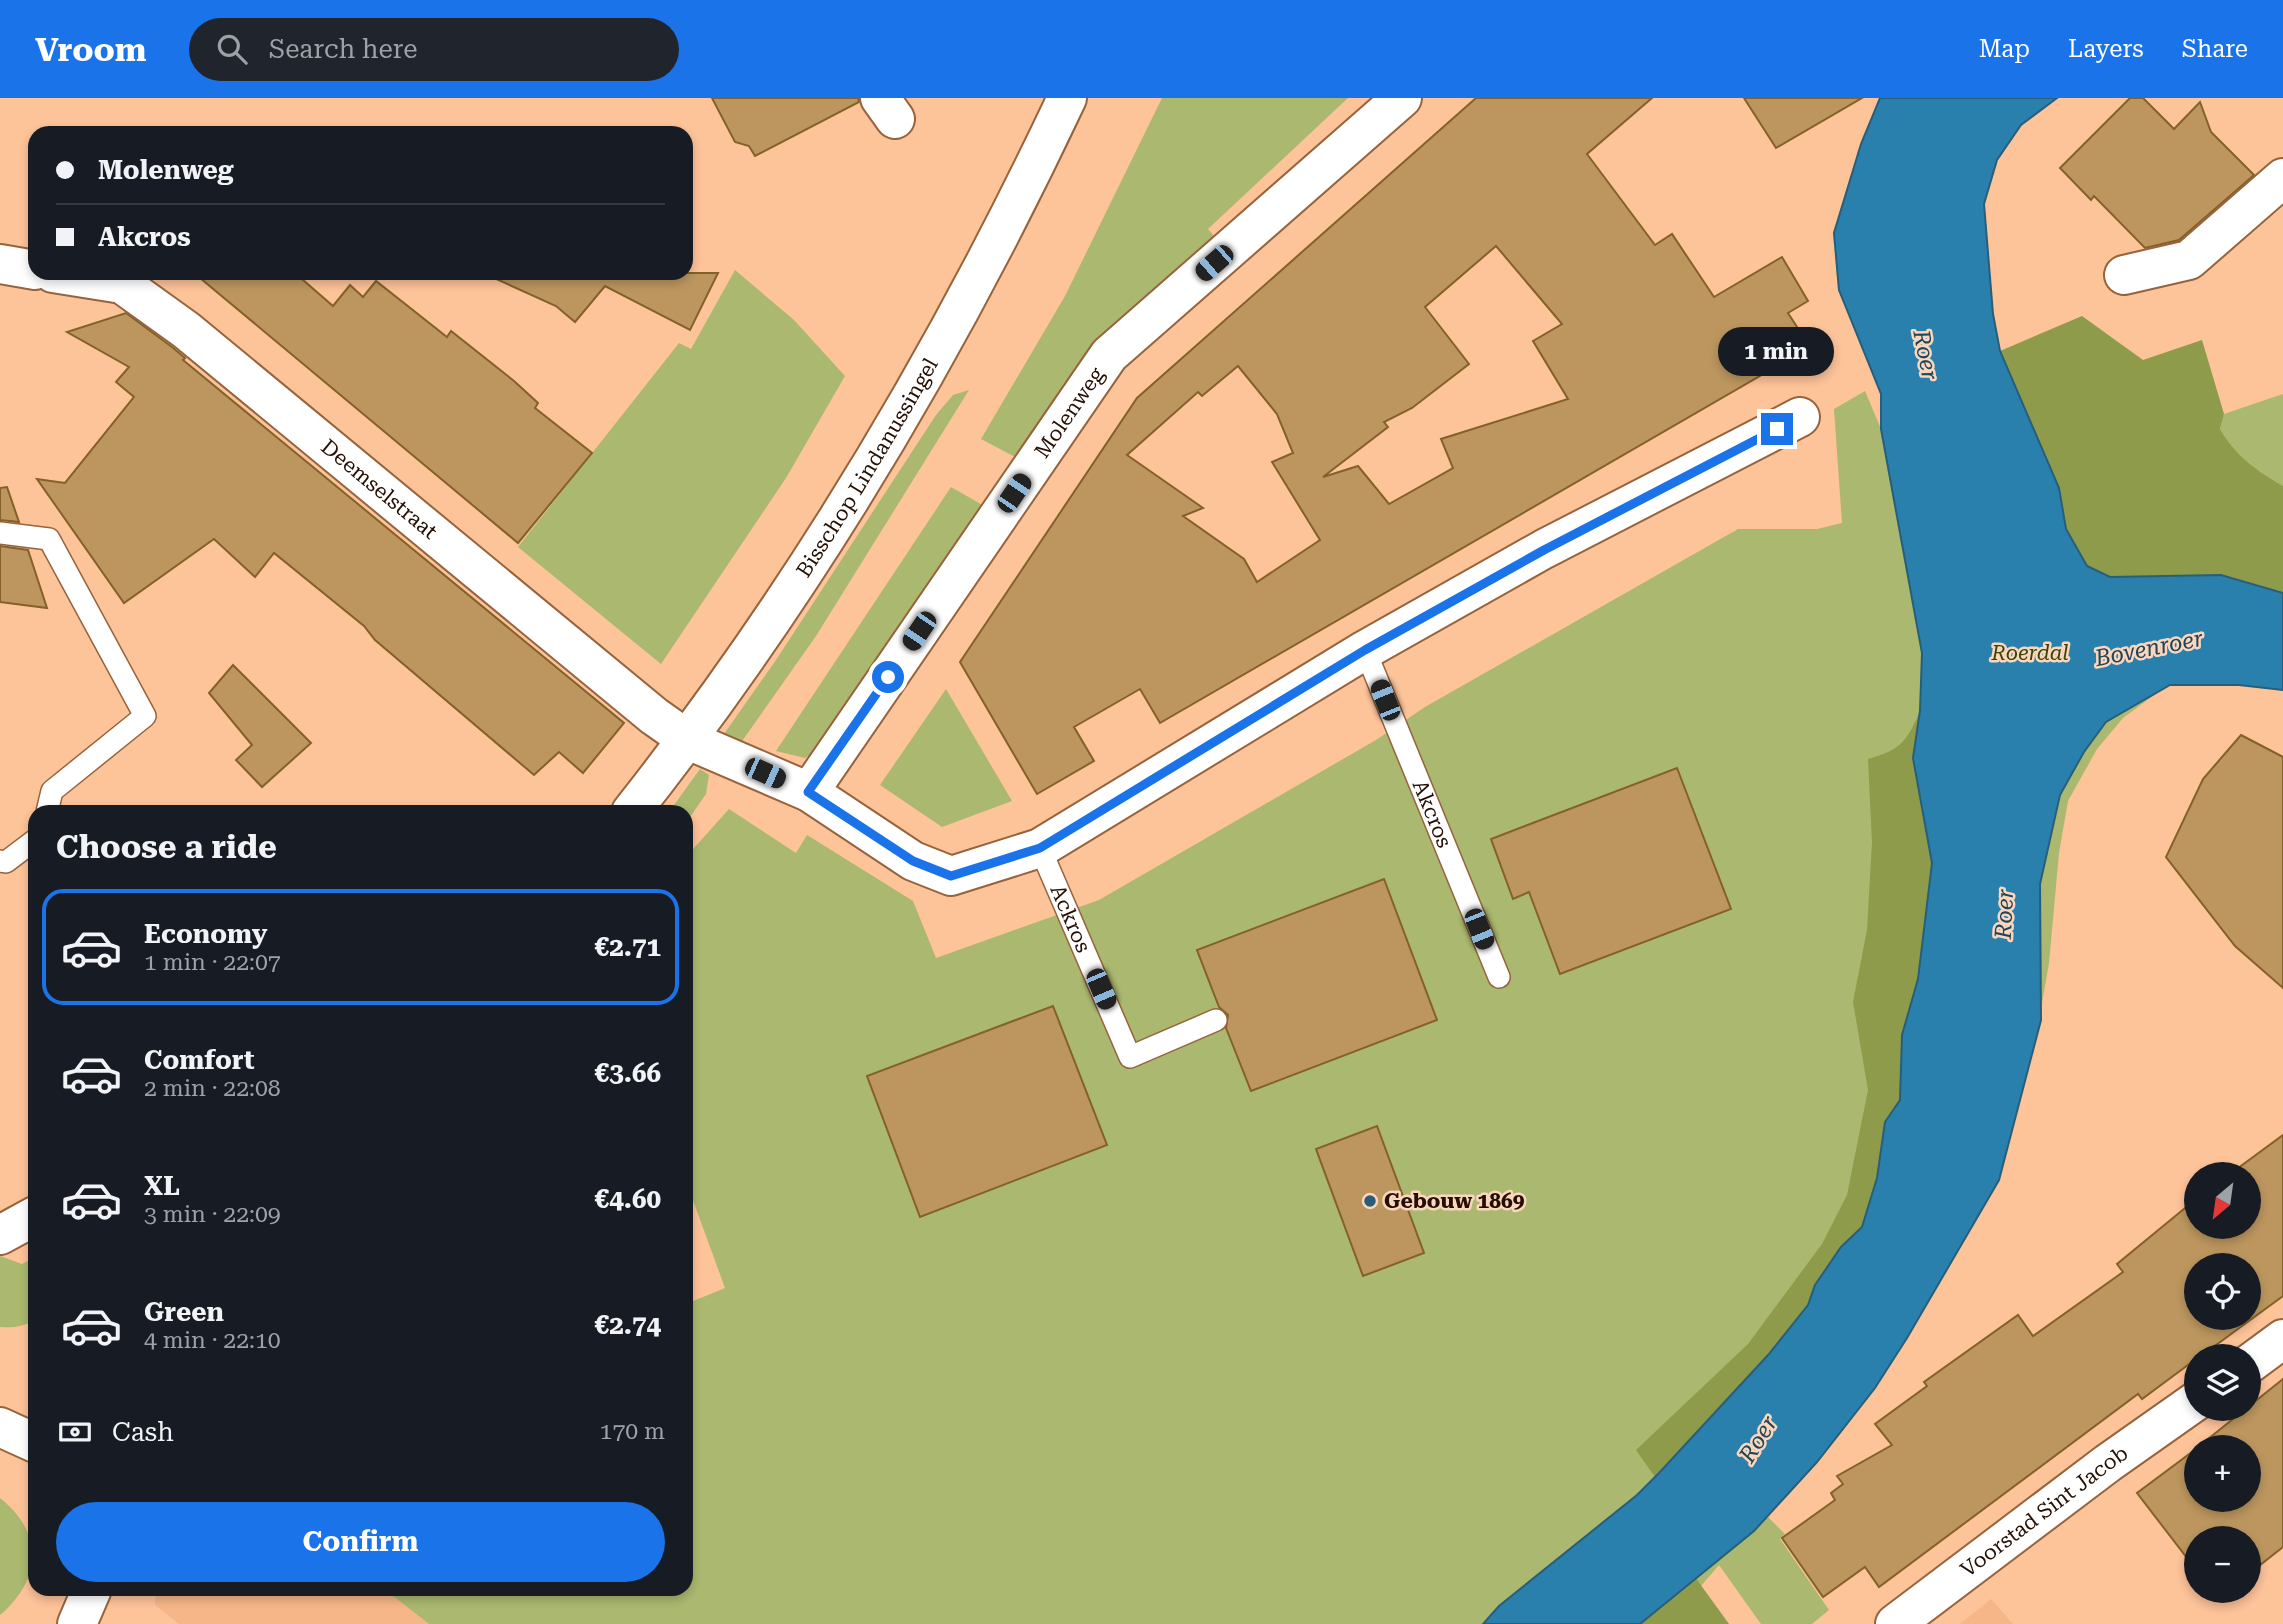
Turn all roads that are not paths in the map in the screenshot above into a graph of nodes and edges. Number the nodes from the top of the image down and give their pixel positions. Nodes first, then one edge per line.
1 (1067, 98) edge
2 (1402, 98) edge
3 (2283, 178) edge
4 (0, 264) edge
5 (28, 269) edge
6 (2124, 275) dead end
7 (97, 280) edge
8 (1800, 417) dead end
9 (0, 533) edge
10 (1365, 650) junction
11 (688, 740) junction
12 (808, 792) junction
13 (49, 805) edge
14 (637, 805) edge
15 (28, 845) edge
16 (1040, 848) junction
17 (0, 861) edge
18 (1499, 977) dead end
19 (1216, 1020) dead end
20 (28, 1220) edge
21 (0, 1235) edge
22 (2283, 1339) edge
23 (2261, 1355) edge
24 (2184, 1410) edge
25 (89, 1596) edge
26 (77, 1624) edge
27 (1895, 1624) edge

1 - 11 street, Bisschop Lindanussingel
2 - 12 street, Molenweg
3 - 6 street
4 - 5 street
7 - 11 street, Deemselstraat
8 - 10 street
9 - 13 lane
10 - 16 street
10 - 18 lane, Akcros
11 - 12 street
11 - 14 street, Bisschop Lindanussingel
12 - 16 street
15 - 17 lane
16 - 19 lane, Ackros
20 - 21 street
22 - 23 street
24 - 27 street, Voorstad Sint Jacob
25 - 26 street

